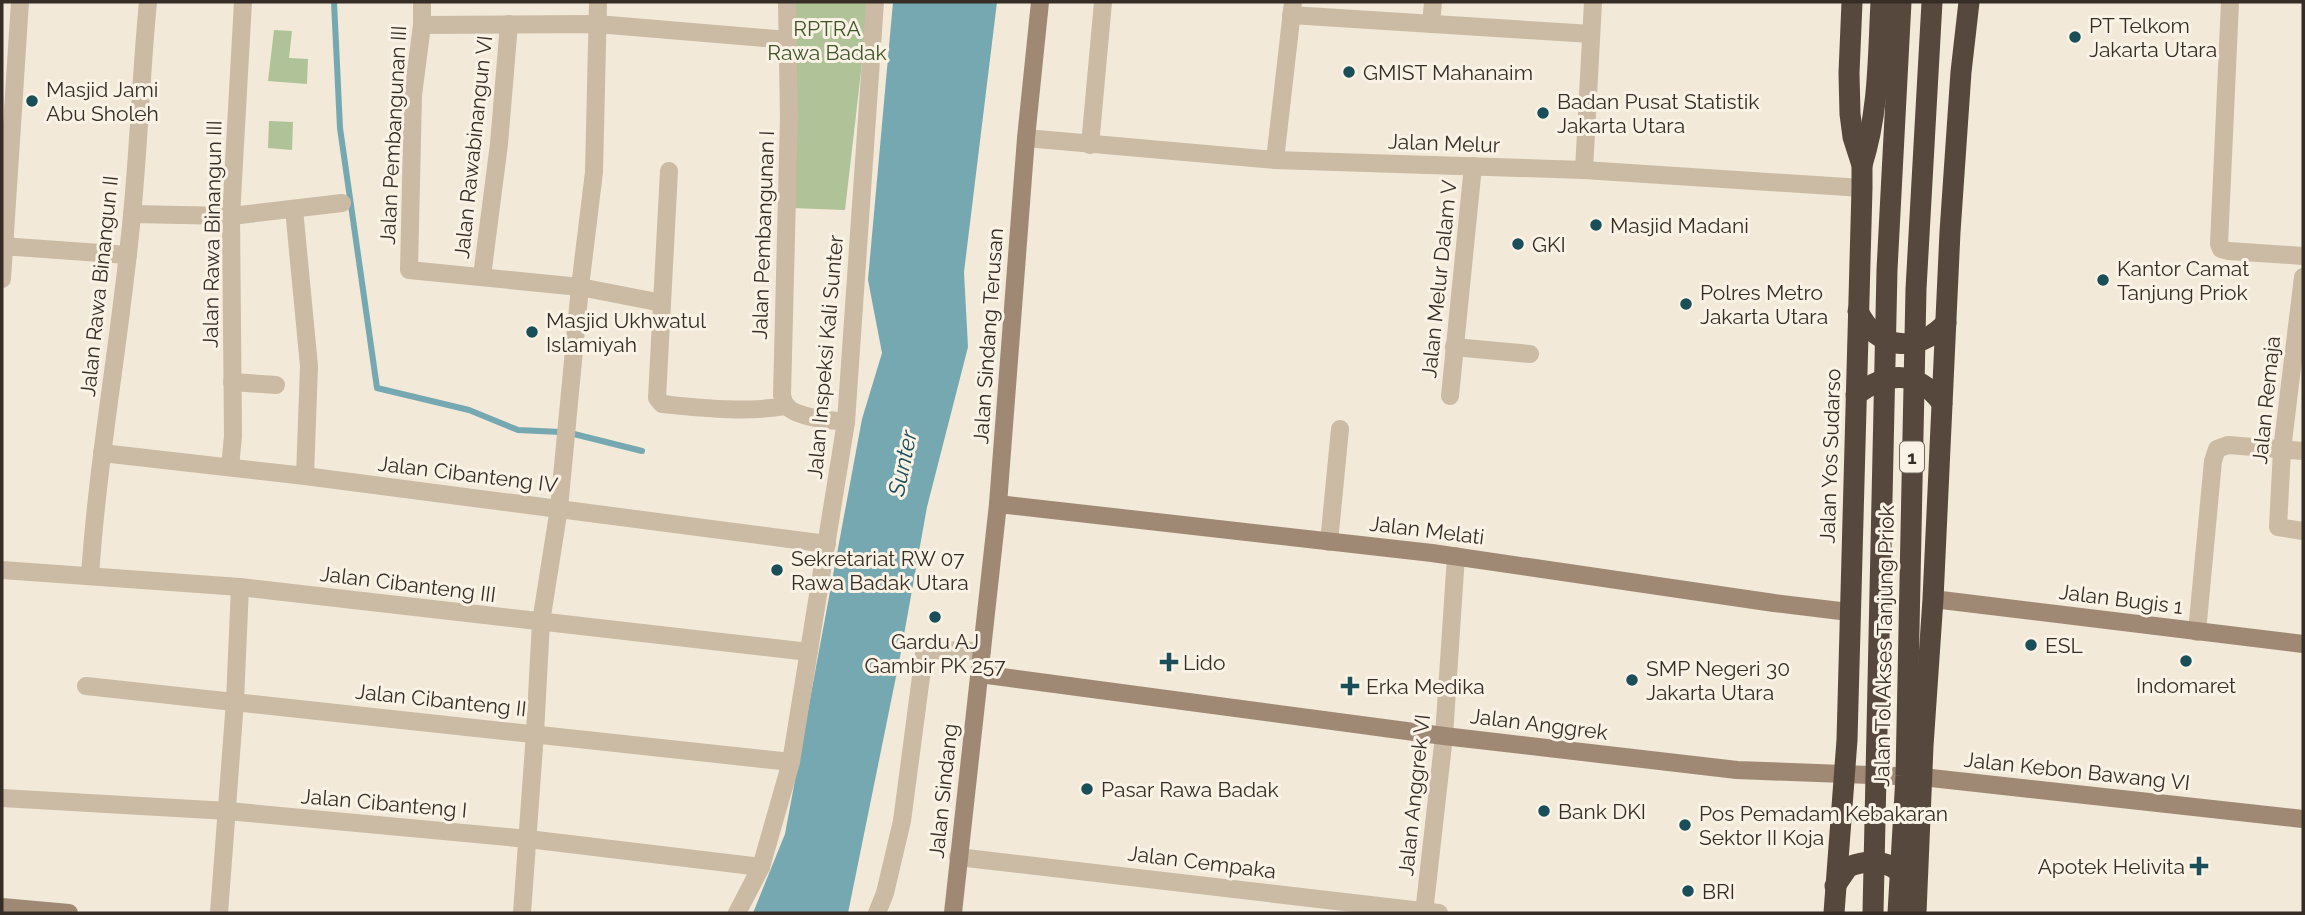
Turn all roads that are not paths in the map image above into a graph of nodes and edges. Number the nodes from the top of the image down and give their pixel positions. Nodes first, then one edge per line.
1 (20, 2) edge
2 (148, 2) edge
3 (243, 2) edge
4 (422, 2) edge
5 (598, 2) edge
6 (787, 2) edge
7 (875, 2) edge
8 (1040, 2) edge
9 (1103, 2) edge
10 (1433, 2) edge
11 (1593, 2) edge
12 (1852, 2) edge
13 (1881, 2) edge
14 (1901, 2) edge
15 (1932, 2) edge
16 (1969, 2) edge
17 (2230, 2) edge
18 (1292, 8) edge
19 (422, 24) junction
20 (509, 24) junction
21 (597, 24) junction
22 (1431, 24) junction
23 (1591, 34) junction
24 (788, 40) junction
25 (1026, 138) junction
26 (1090, 145) junction
27 (1275, 160) junction
28 (1862, 165) junction
29 (1473, 166) junction
30 (1584, 170) junction
31 (669, 171) dead end
32 (1862, 187) junction
33 (342, 203) dead end
34 (294, 209) junction
35 (132, 214) junction
36 (231, 216) junction
37 (3, 246) edge
38 (128, 255) junction
39 (2303, 256) edge
40 (482, 276) junction
41 (2303, 276) edge
42 (2, 279) edge
43 (580, 287) junction
44 (662, 303) junction
45 (1858, 312) junction
46 (2300, 320) edge
47 (1946, 323) junction
48 (1454, 347) junction
49 (1530, 354) dead end
50 (232, 382) junction
51 (276, 385) dead end
52 (1450, 396) dead end
53 (1856, 396) junction
54 (1942, 403) junction
55 (786, 406) junction
56 (846, 422) junction
57 (1340, 429) dead end
58 (2282, 450) junction
59 (2303, 451) edge
60 (102, 453) junction
61 (230, 467) junction
62 (305, 476) junction
63 (998, 504) junction
64 (559, 508) junction
65 (2303, 531) edge
66 (1329, 542) junction
67 (827, 544) junction
68 (1456, 556) junction
69 (2, 570) edge
70 (90, 576) junction
71 (240, 587) junction
72 (1933, 600) junction
73 (1849, 612) junction
74 (541, 622) junction
75 (2197, 632) junction
76 (2303, 644) edge
77 (982, 650) junction
78 (808, 652) junction
79 (980, 674) junction
80 (86, 686) dead end
81 (235, 701) junction
82 (535, 733) junction
83 (1444, 736) junction
84 (791, 762) junction
85 (1845, 775) junction
86 (1922, 777) junction
87 (2, 798) edge
88 (228, 811) junction
89 (2303, 818) edge
90 (528, 839) junction
91 (958, 857) junction
92 (761, 867) junction
93 (1835, 886) junction
94 (1917, 891) junction
95 (2, 907) edge
96 (69, 913) edge
97 (219, 913) edge
98 (522, 913) edge
99 (737, 913) edge
100 (877, 913) edge
101 (953, 913) edge
102 (1429, 913) edge
103 (1834, 913) edge
104 (1873, 913) edge
105 (1898, 913) edge
106 (1916, 913) edge

1 - 37 street
2 - 35 street, Jalan Rawa Binangun II
3 - 36 street, Jalan Rawa Binangun III
4 - 19 street, Jalan Pembangunan III
5 - 21 street
6 - 24 street, Jalan Pembangunan I
7 - 56 street, Jalan Inspeksi Kali Sunter
8 - 25 street, Jalan Sindang Terusan
9 - 26 street
10 - 22 street
11 - 23 street
12 - 28 highway, Jalan Yos Sudarso
13 - 28 highway
14 - 104 highway, Jalan Tol Akses Tanjung Priok / 1, bridge
15 - 105 highway, Jalan Tol Akses Tanjung Priok / 1, bridge
16 - 47 highway, 1
17 - 39 street
18 - 22 street
18 - 27 street
19 - 20 street, Jalan Rawabinangun VI
19 - 40 street, Jalan Pembangunan III
20 - 21 street, Jalan Rawabinangun VI
20 - 40 street, Jalan Rawabinangun VI
21 - 24 street, Jalan Rawabinangun VI
21 - 43 street
22 - 23 street
23 - 30 street
24 - 55 street, Jalan Pembangunan I
25 - 26 street, Jalan Melur
25 - 63 street, Jalan Sindang Terusan
26 - 27 street, Jalan Melur
27 - 29 street, Jalan Melur
28 - 32 highway, Jalan Yos Sudarso
29 - 30 street, Jalan Melur
29 - 48 street, Jalan Melur Dalam V
30 - 32 street, Jalan Melur
31 - 44 street
32 - 45 highway, Jalan Yos Sudarso
33 - 34 street
34 - 36 street
34 - 62 street
35 - 36 street
35 - 38 street, Jalan Rawa Binangun II
36 - 50 street, Jalan Rawa Binangun III
37 - 38 street
37 - 42 street
38 - 60 street, Jalan Rawa Binangun II
40 - 43 street
41 - 46 street, Jalan Remaja
43 - 44 street
43 - 64 street
44 - 55 street
45 - 47 highway
45 - 53 highway, Jalan Yos Sudarso
46 - 58 street, Jalan Remaja
47 - 54 highway, 1
48 - 49 street
48 - 52 street, Jalan Melur Dalam V
50 - 51 street
50 - 61 street, Jalan Rawa Binangun III
53 - 54 highway
53 - 73 highway, Jalan Yos Sudarso
54 - 72 highway, 1
55 - 56 street
56 - 67 street, Jalan Inspeksi Kali Sunter
57 - 66 street
58 - 59 street
58 - 65 street, Jalan Remaja
58 - 75 street
60 - 61 street, Jalan Cibanteng IV
60 - 70 street, Jalan Rawa Binangun II
61 - 62 street, Jalan Cibanteng IV
62 - 64 street, Jalan Cibanteng IV
63 - 66 street, Jalan Melati
63 - 77 street, Jalan Sindang Terusan
64 - 67 street, Jalan Cibanteng IV
64 - 74 street
66 - 68 street, Jalan Melati
67 - 78 street, Jalan Inspeksi Kali Sunter
68 - 73 street, Jalan Melati
68 - 83 street, Jalan Anggrek VI
69 - 70 street, Jalan Cibanteng III
70 - 71 street, Jalan Cibanteng III
71 - 74 street, Jalan Cibanteng III
71 - 81 street
72 - 75 street, Jalan Bugis 1
72 - 86 highway, 1
73 - 85 highway, Jalan Yos Sudarso
74 - 78 street, Jalan Cibanteng III
74 - 82 street
75 - 76 street, Jalan Bugis 1
77 - 79 street, Jalan Sindang Terusan
77 - 100 street
78 - 84 street, Jalan Inspeksi Kali Sunter
79 - 83 street, Jalan Anggrek
79 - 91 street, Jalan Sindang
80 - 81 street, Jalan Cibanteng II
81 - 82 street, Jalan Cibanteng II
81 - 88 street
82 - 84 street, Jalan Cibanteng II
82 - 90 street
83 - 85 street, Jalan Anggrek
83 - 102 street, Jalan Anggrek VI
84 - 92 street, Jalan Inspeksi Kali Sunter
85 - 86 street, Jalan Kebon Bawang VI
85 - 93 highway, Jalan Yos Sudarso
86 - 89 street, Jalan Kebon Bawang VI
86 - 94 highway, 1
87 - 88 street, Jalan Cibanteng I
88 - 90 street, Jalan Cibanteng I
88 - 97 street
90 - 92 street, Jalan Cibanteng I
90 - 98 street
91 - 101 street, Jalan Sindang
91 - 102 street, Jalan Cempaka
92 - 99 street, Jalan Inspeksi Kali Sunter
93 - 94 highway
93 - 103 highway, Jalan Yos Sudarso
94 - 106 highway, 1
95 - 96 street

